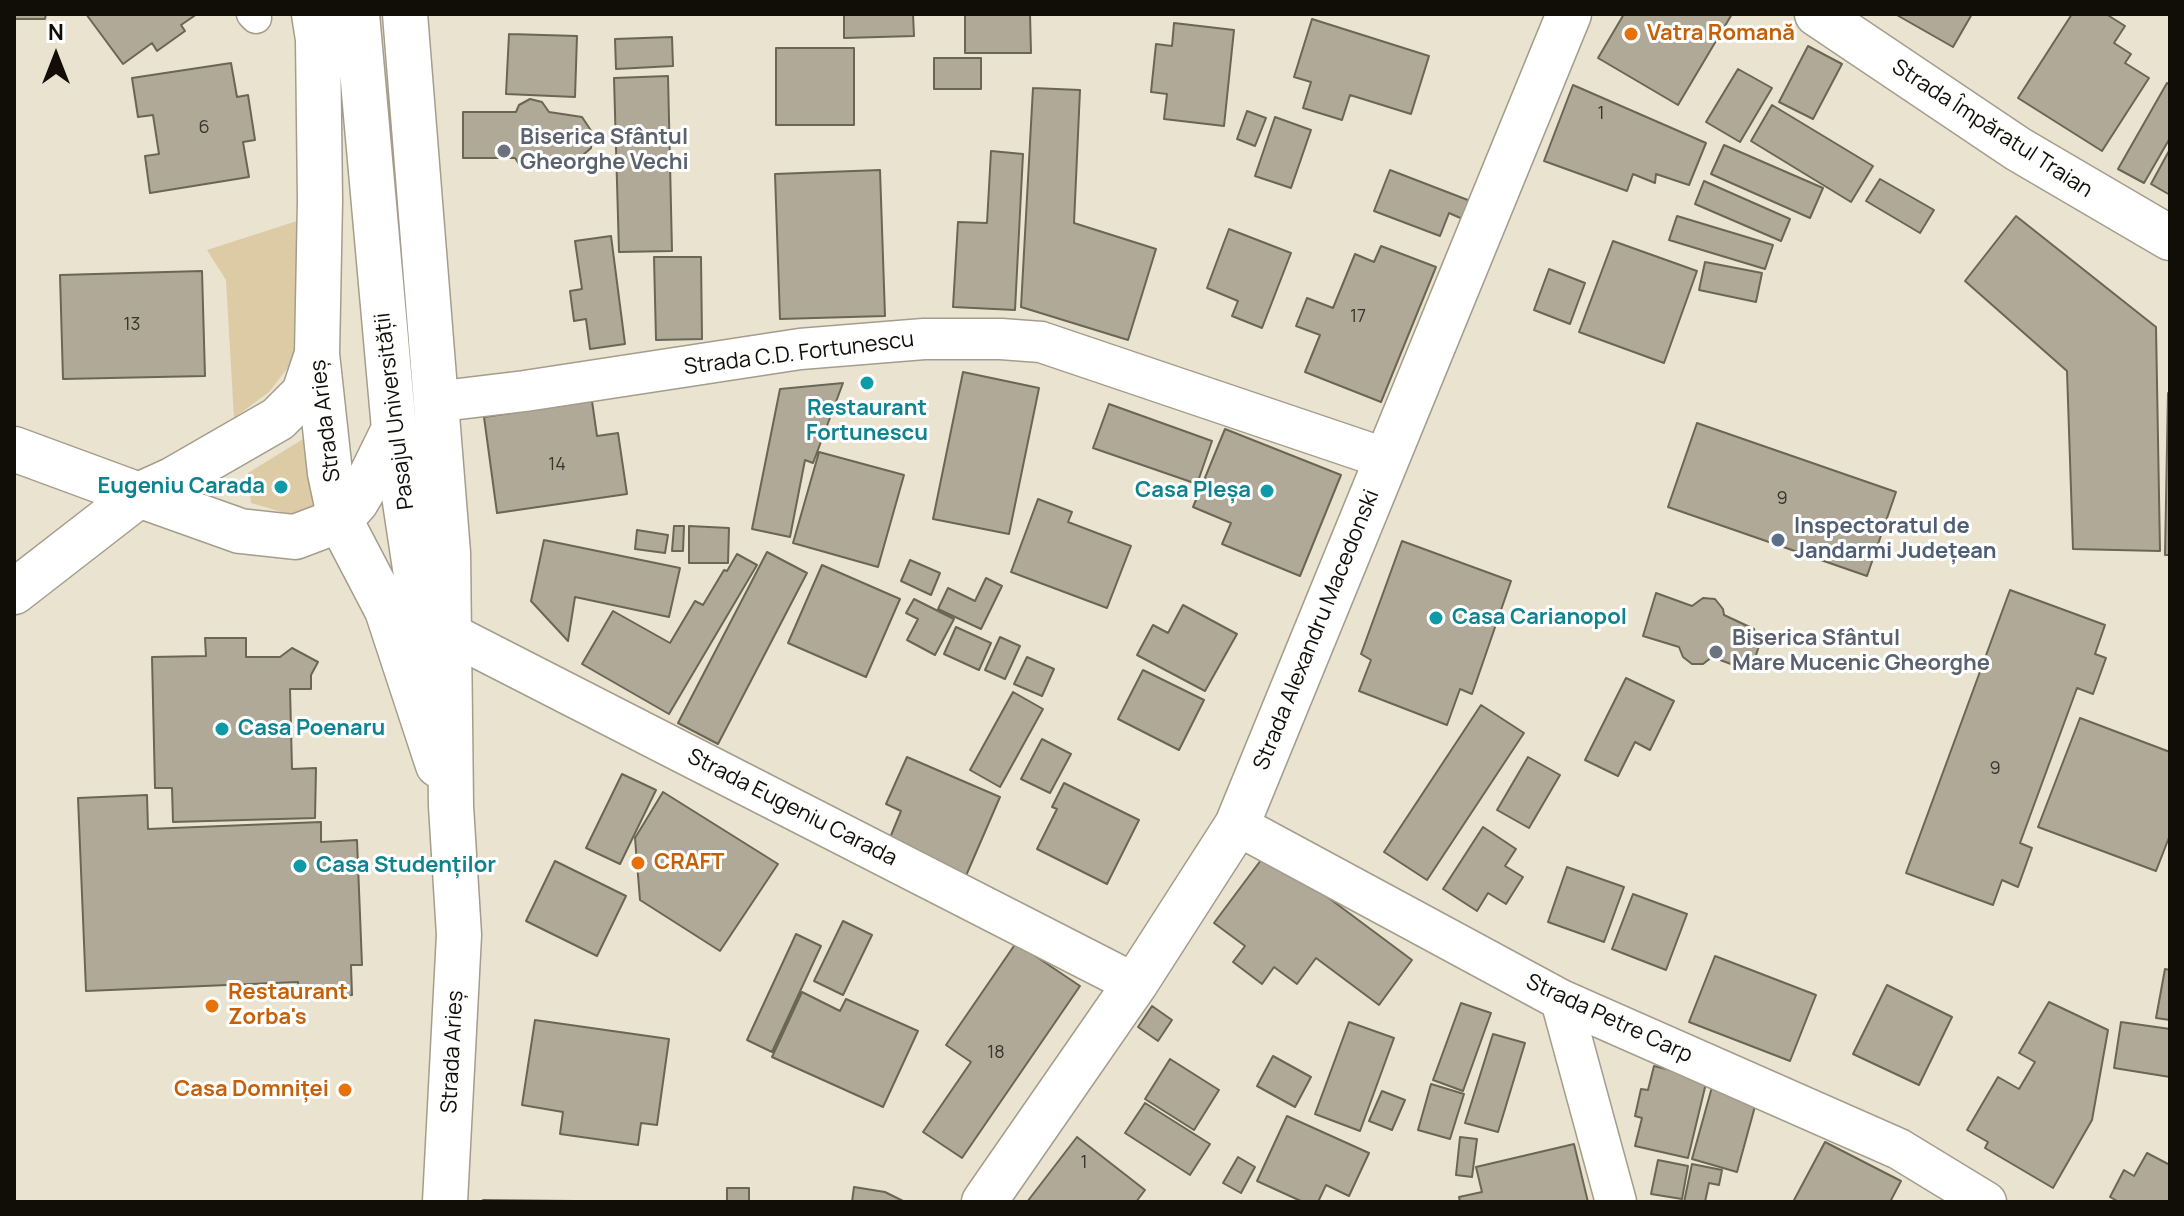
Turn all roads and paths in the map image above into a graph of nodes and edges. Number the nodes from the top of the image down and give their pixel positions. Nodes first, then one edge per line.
1 (314, 14) edge
2 (357, 14) edge
3 (405, 14) edge
4 (1569, 14) edge
5 (1817, 14) edge
6 (2170, 238) edge
7 (317, 354) junction
8 (434, 402) junction
9 (394, 429) junction
10 (14, 449) edge
11 (1387, 459) junction
12 (139, 495) junction
13 (340, 520) junction
14 (14, 592) edge
15 (449, 633) junction
16 (451, 806) junction
17 (1237, 825) junction
18 (1135, 984) junction
19 (1561, 1000) junction
20 (445, 1202) edge
21 (984, 1202) edge
22 (1616, 1202) edge
23 (1986, 1202) edge

1 - 7 main road, Strada Arieș
2 - 9 main road, Pasajul Universității
3 - 8 main road, Strada Arieș
4 - 11 main road, Strada Alexandru Macedonski
5 - 6 main road, Strada Împăratul Traian
7 - 12 main road
7 - 13 main road, Strada Arieș
8 - 11 street, Strada C.D. Fortunescu
8 - 15 main road, Strada Arieș
9 - 13 main road
9 - 16 main road, Pasajul Universității
10 - 12 main road
11 - 17 main road, Strada Alexandru Macedonski
12 - 13 main road
12 - 14 main road
13 - 16 main road, Strada Arieș
15 - 16 main road, Strada Arieș
15 - 18 street, Strada Eugeniu Carada
16 - 20 main road, Strada Arieș
17 - 18 main road, Strada Alexandru Macedonski
17 - 19 street, Strada Petre Carp
18 - 21 main road, Strada Alexandru Macedonski
19 - 22 street
19 - 23 street, Strada Petre Carp

